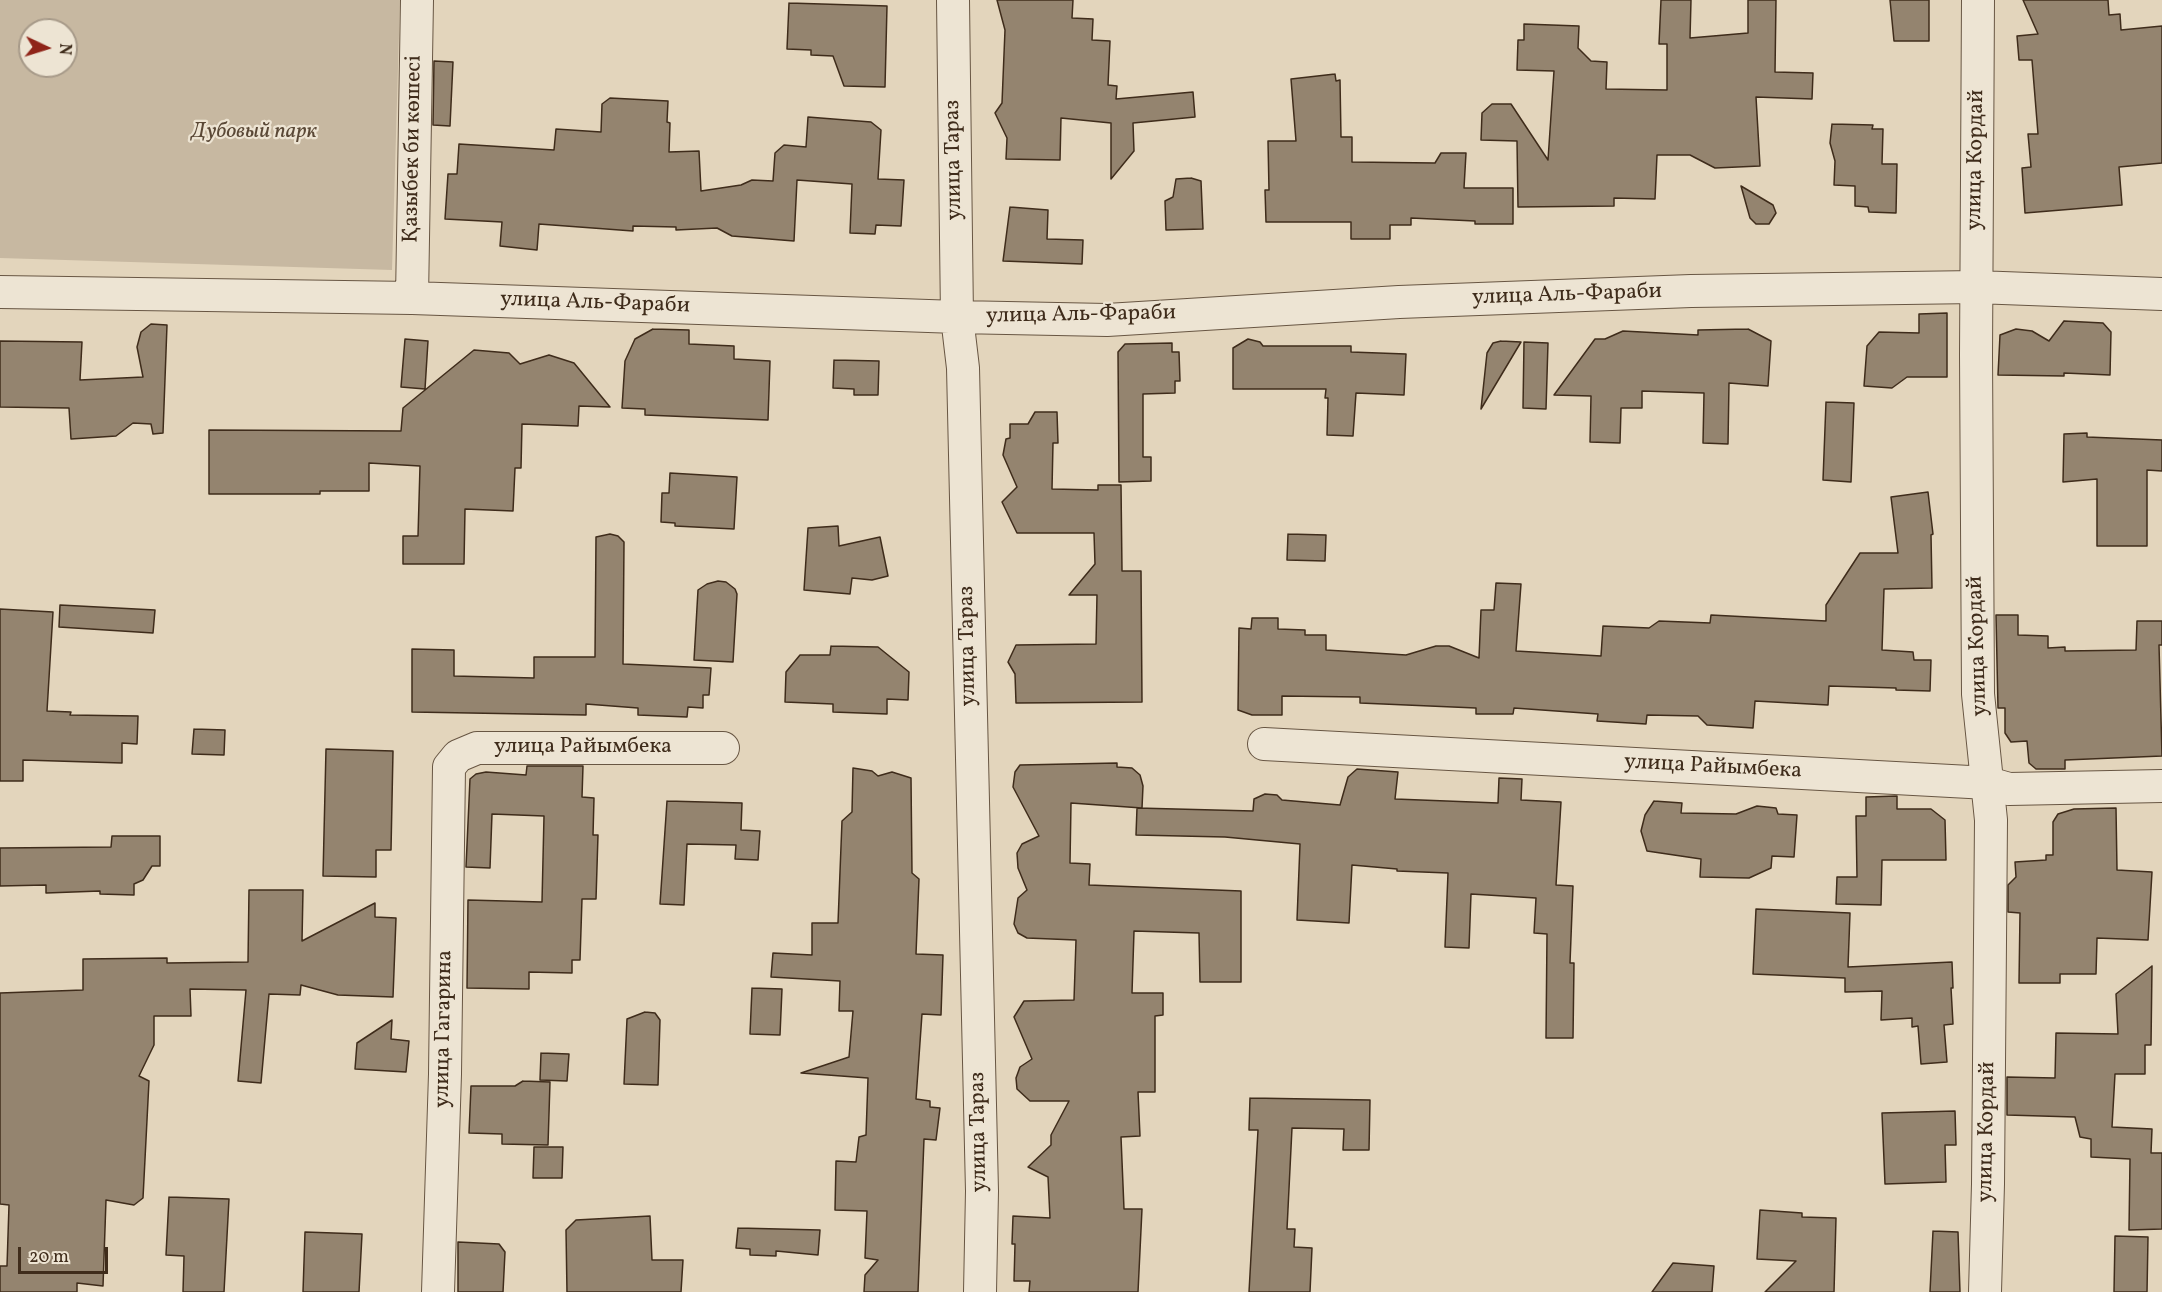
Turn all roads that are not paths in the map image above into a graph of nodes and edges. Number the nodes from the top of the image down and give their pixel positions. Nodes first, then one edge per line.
1 (417, 0) edge
2 (953, 0) edge
3 (1978, 0) edge
4 (1976, 287) junction
5 (0, 292) edge
6 (2162, 294) edge
7 (412, 298) junction
8 (957, 317) junction
9 (1264, 744) dead end
10 (723, 748) dead end
11 (449, 767) joint
12 (1988, 783) junction
13 (2162, 786) edge
14 (438, 1292) edge
15 (980, 1292) edge
16 (1985, 1292) edge

1 - 7 street, Қазыбек би көшесі
2 - 8 street, улица Тараз
3 - 4 street, улица Кордай
4 - 6 street, улица Аль-Фараби
4 - 8 street, улица Аль-Фараби
4 - 12 street, улица Кордай
5 - 7 street, улица Аль-Фараби
7 - 8 street, улица Аль-Фараби
8 - 15 street, улица Тараз
9 - 12 street, улица Райымбека
10 - 11 street, улица Райымбека
11 - 14 street, улица Гагарина
12 - 13 street, улица Райымбека
12 - 16 street, улица Кордай

